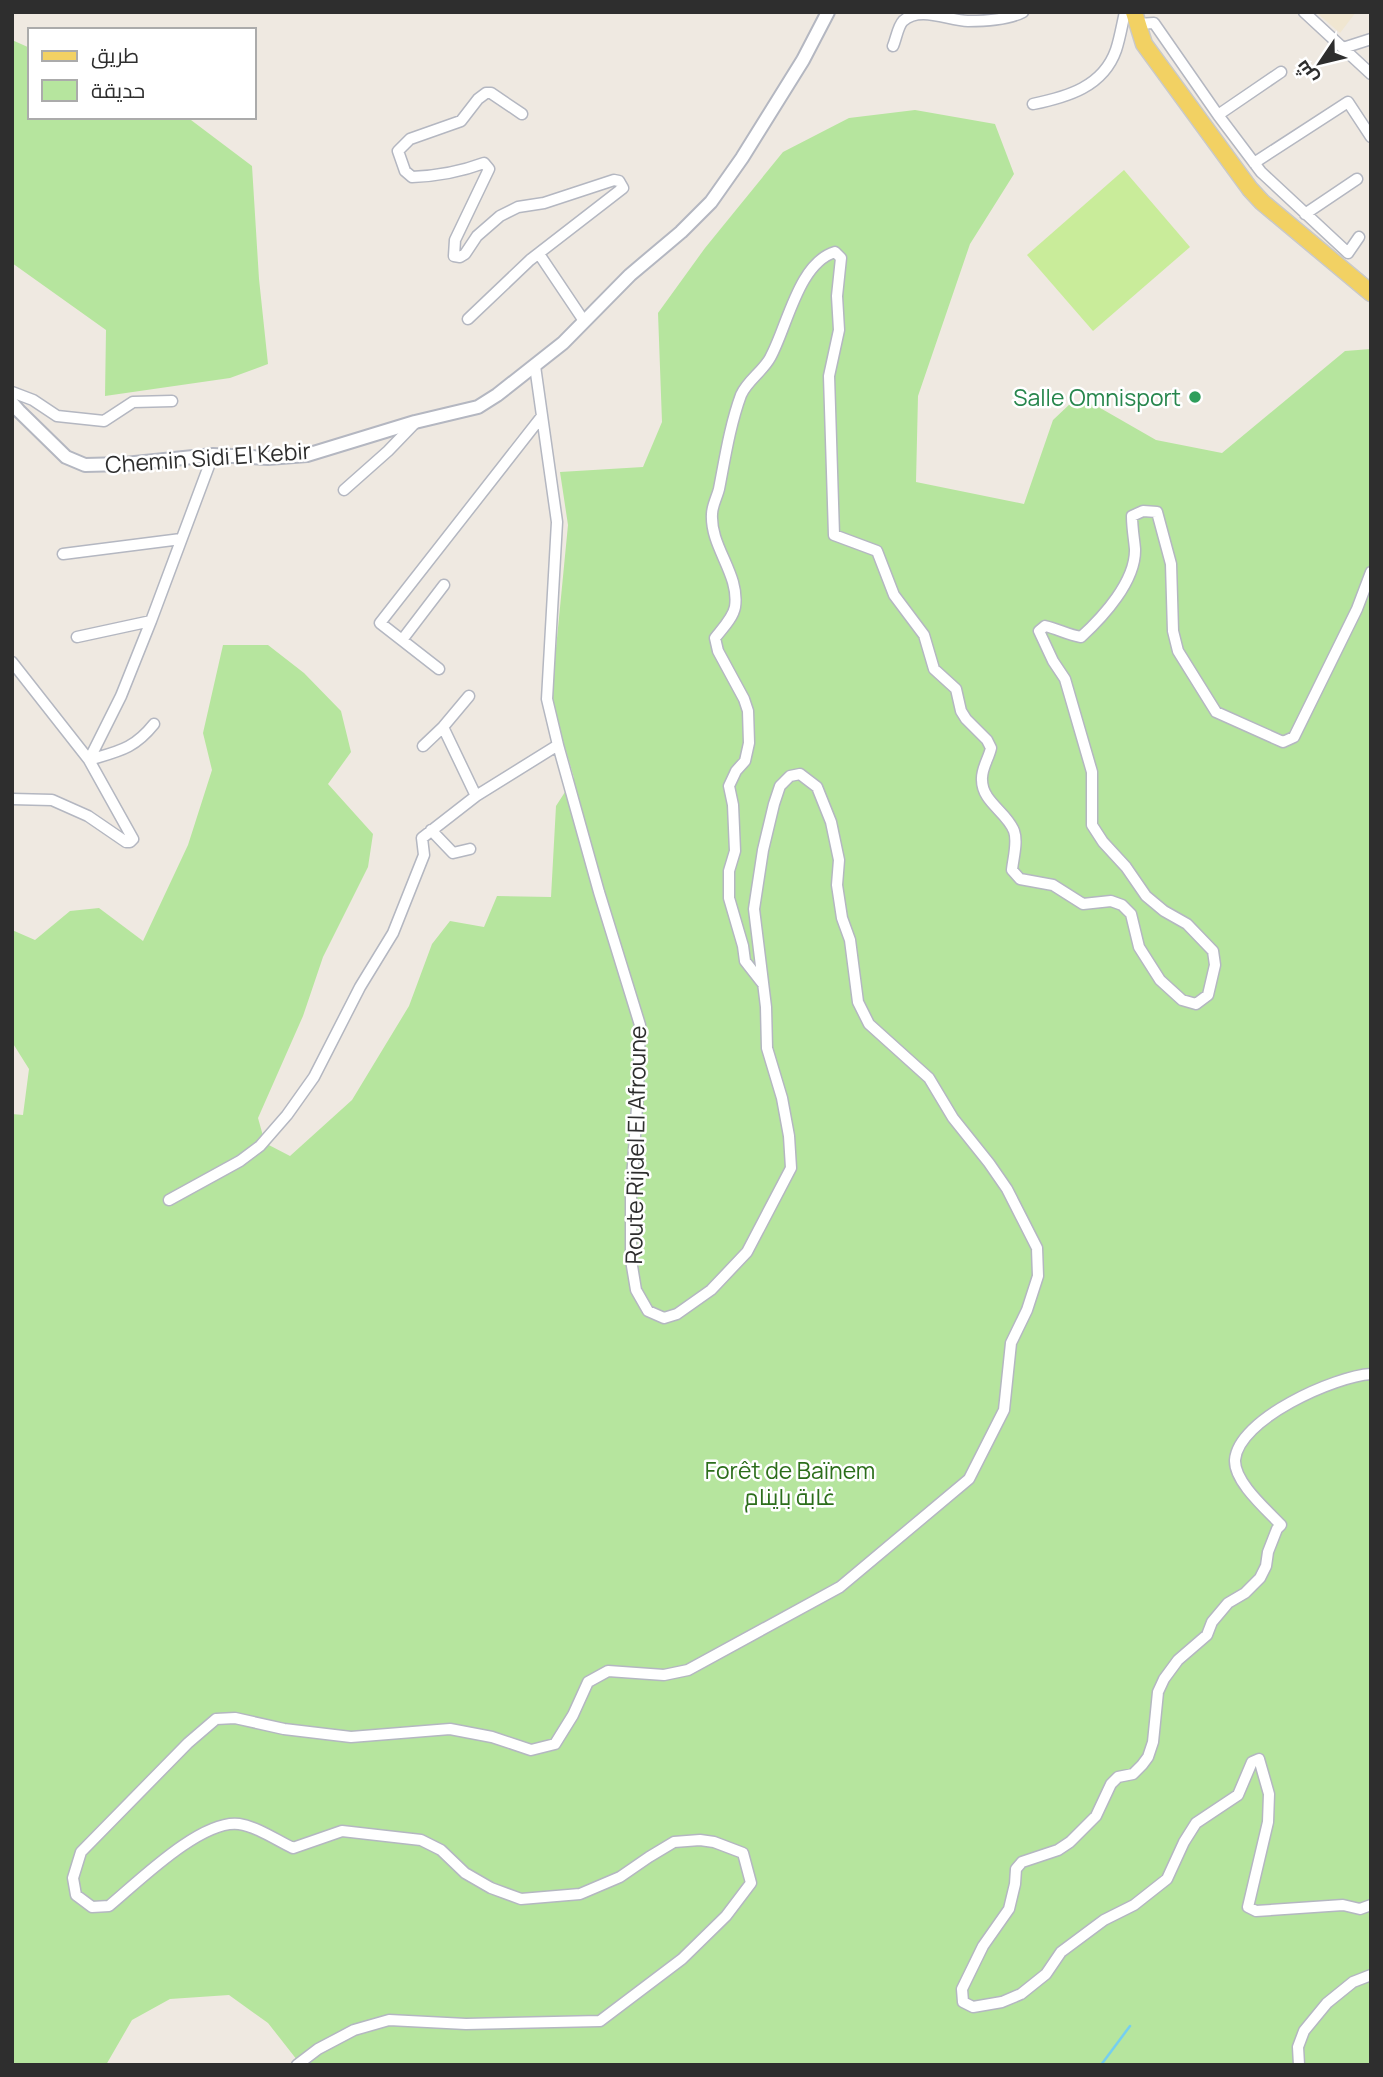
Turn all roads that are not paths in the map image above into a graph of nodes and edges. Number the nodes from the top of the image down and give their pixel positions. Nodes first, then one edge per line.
1 (828, 12) edge
2 (1023, 12) edge
3 (1304, 12) edge
4 (1132, 16) edge
5 (1371, 39) edge
6 (893, 46) dead end
7 (1343, 48) junction
8 (1281, 72) dead end
9 (1371, 74) edge
10 (1033, 103) dead end
11 (522, 114) dead end
12 (1218, 115) junction
13 (1371, 137) edge
14 (1254, 163) junction
15 (1357, 179) dead end
16 (1305, 214) junction
17 (1359, 237) dead end
18 (540, 254) junction
19 (1371, 293) edge
20 (468, 319) dead end
21 (584, 321) junction
22 (535, 366) junction
23 (12, 392) edge
24 (172, 401) dead end
25 (12, 403) edge
26 (542, 416) junction
27 (415, 422) junction
28 (213, 455) junction
29 (344, 490) dead end
30 (181, 539) junction
31 (63, 554) dead end
32 (1371, 572) edge
33 (444, 586) dead end
34 (151, 621) junction
35 (77, 637) dead end
36 (402, 640) junction
37 (12, 662) edge
38 (439, 669) dead end
39 (469, 696) dead end
40 (154, 724) dead end
41 (443, 727) junction
42 (558, 744) junction
43 (423, 746) dead end
44 (89, 760) junction
45 (476, 796) junction
46 (12, 799) edge
47 (431, 830) junction
48 (470, 849) dead end
49 (763, 984) junction
50 (169, 1200) dead end
51 (1371, 1374) edge
52 (1371, 1905) edge
53 (1371, 1975) edge
54 (297, 2065) edge
55 (1299, 2065) edge

1 - 21 street, Chemin Sidi El Kebir
2 - 6 street
3 - 7 street
4 - 10 street
4 - 12 street
4 - 19 main road
5 - 7 street
7 - 9 street
8 - 12 street
11 - 18 street
12 - 14 street
13 - 14 street
14 - 16 street
15 - 16 street
16 - 17 street
18 - 20 street
18 - 21 street
21 - 22 street, Chemin Sidi El Kebir
22 - 26 street
22 - 27 street, Chemin Sidi El Kebir
23 - 24 street
25 - 28 street, Chemin Sidi El Kebir
26 - 36 street
26 - 42 street
27 - 28 street, Chemin Sidi El Kebir
27 - 29 street
28 - 30 street
30 - 31 street
30 - 34 street
32 - 49 street
33 - 36 street
34 - 35 street
34 - 44 street
36 - 38 street
37 - 44 street
39 - 41 street
40 - 44 street
41 - 43 street
41 - 45 street
42 - 45 street
42 - 49 street, Route Rijdel El Afroune
44 - 46 street
45 - 47 street
47 - 48 street
47 - 50 street
49 - 54 street, Route Rijdel El Afroune
51 - 52 street
53 - 55 street

